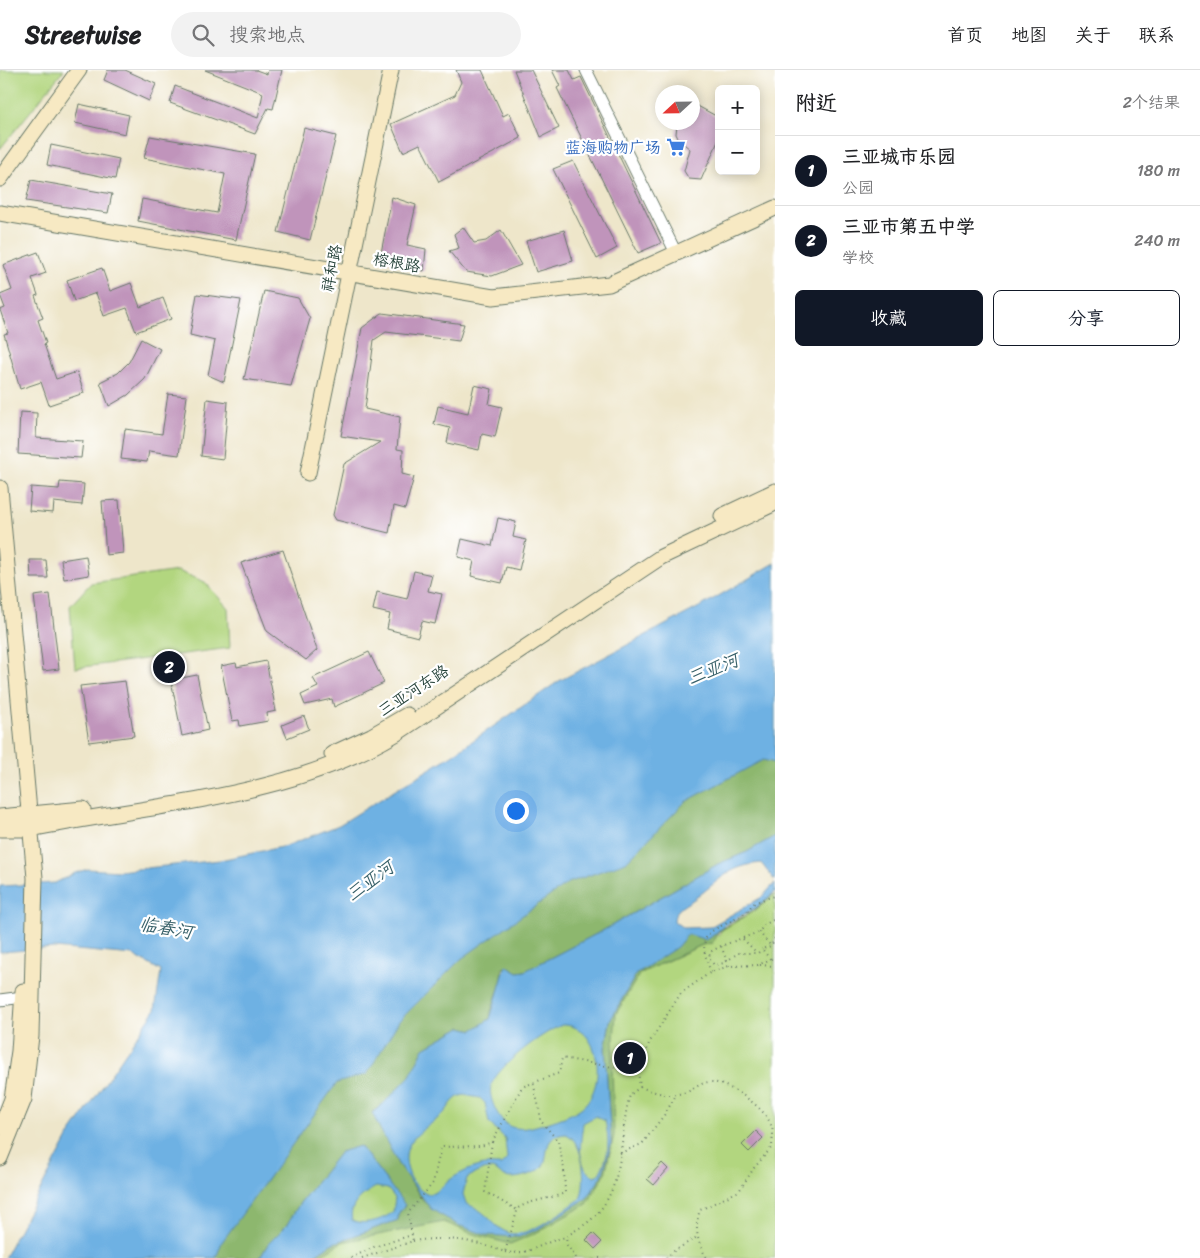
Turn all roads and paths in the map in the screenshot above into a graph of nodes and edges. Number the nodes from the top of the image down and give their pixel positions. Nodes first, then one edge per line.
1 (79, 70) edge
2 (391, 70) edge
3 (586, 70) edge
4 (0, 179) edge
5 (775, 208) edge
6 (0, 213) edge
7 (676, 253) junction
8 (348, 271) junction
9 (308, 473) dead end
10 (0, 488) edge
11 (775, 491) edge
12 (775, 503) edge
13 (0, 817) edge
14 (26, 824) junction
15 (0, 829) edge
16 (775, 896) edge
17 (775, 919) edge
18 (759, 932) junction
19 (743, 939) junction
20 (774, 940) edge
21 (721, 946) junction
22 (771, 946) junction
23 (762, 949) junction
24 (758, 953) junction
25 (775, 958) edge
26 (770, 959) junction
27 (728, 961) junction
28 (758, 964) junction
29 (729, 966) junction
30 (775, 966) edge
31 (711, 972) junction
32 (29, 982) junction
33 (23, 997) junction
34 (0, 1000) edge
35 (638, 1072) junction
36 (533, 1082) junction
37 (640, 1088) junction
38 (676, 1095) junction
39 (0, 1130) edge
40 (492, 1142) junction
41 (775, 1149) edge
42 (770, 1150) junction
43 (620, 1153) junction
44 (0, 1158) edge
45 (517, 1210) junction
46 (412, 1235) junction
47 (566, 1237) junction
48 (697, 1237) junction
49 (413, 1241) junction
50 (505, 1252) junction
51 (351, 1258) edge
52 (362, 1258) edge
53 (576, 1258) edge
54 (666, 1258) edge
55 (707, 1258) edge

1 - 4 main road
2 - 8 main road, 祥和路
3 - 7 street
5 - 7 main road, 榕根路
6 - 8 main road, 榕根路
7 - 8 main road, 榕根路
8 - 9 main road, 祥和路
10 - 14 main road
11 - 14 main road, 三亚河东路
12 - 14 main road, 三亚河东路
13 - 14 main road
14 - 15 main road
14 - 32 main road
16 - 31 path
17 - 18 path
18 - 19 path
18 - 22 path
19 - 21 path
19 - 24 path
20 - 22 path
21 - 27 path
21 - 27 path
22 - 23 path
23 - 24 path
23 - 26 path
24 - 27 path
25 - 26 path
26 - 28 path
27 - 29 path
28 - 29 path
28 - 30 path
29 - 31 path
31 - 35 path
32 - 33 main road
32 - 44 main road
33 - 34 street
33 - 39 main road
35 - 36 path
35 - 37 path
36 - 40 path
36 - 45 path
37 - 38 path
37 - 43 path
38 - 42 path
38 - 43 path
40 - 45 path
40 - 46 path
41 - 42 path
42 - 48 path
43 - 47 path
45 - 50 path
46 - 49 path
46 - 51 path
47 - 50 path
47 - 53 path
48 - 54 path
48 - 55 path
49 - 50 path
49 - 52 path

